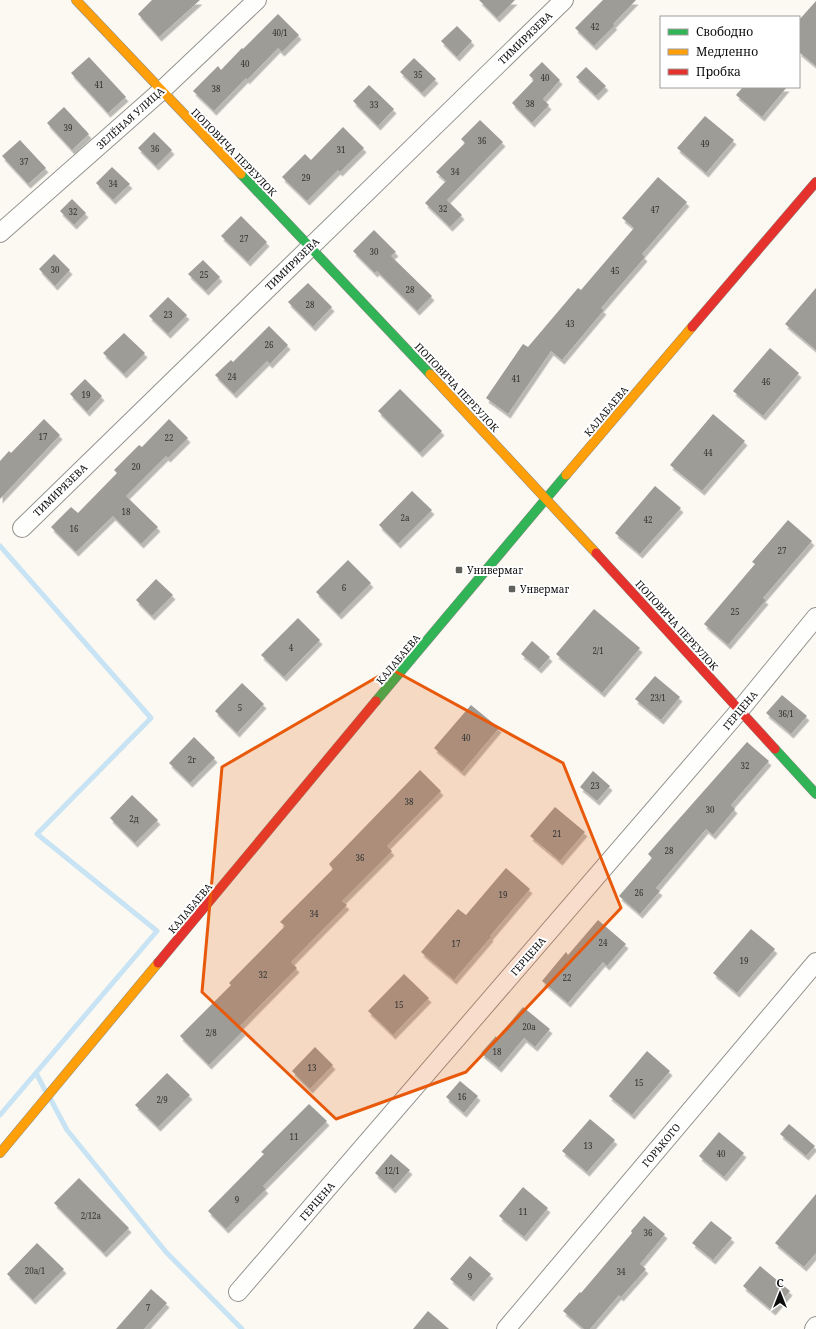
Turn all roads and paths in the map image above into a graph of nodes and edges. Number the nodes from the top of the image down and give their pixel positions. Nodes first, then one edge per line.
1 (76, 0) edge
2 (257, 0) edge
3 (564, 0) edge
4 (161, 91) junction
5 (816, 182) edge
6 (0, 233) edge
7 (310, 246) junction
8 (546, 498) junction
9 (22, 528) dead end
10 (816, 618) edge
11 (740, 711) junction
12 (816, 794) edge
13 (816, 962) edge
14 (0, 1153) edge
15 (238, 1292) dead end
16 (816, 1326) edge
17 (506, 1329) edge
18 (814, 1329) edge

1 - 4 street, ПОПОВИЧА ПЕРЕУЛОК
2 - 4 street, ЗЕЛЁНАЯ УЛИЦА
3 - 7 street, ТИМИРЯЗЕВА
4 - 6 street, ЗЕЛЁНАЯ УЛИЦА
4 - 7 street, ПОПОВИЧА ПЕРЕУЛОК
5 - 8 street, КАЛАБАЕВА
7 - 8 street, ПОПОВИЧА ПЕРЕУЛОК
7 - 9 street, ТИМИРЯЗЕВА
8 - 11 street, ПОПОВИЧА ПЕРЕУЛОК
8 - 14 street, КАЛАБАЕВА
10 - 11 street, ГЕРЦЕНА
11 - 12 street, ПОПОВИЧА ПЕРЕУЛОК
11 - 15 street, ГЕРЦЕНА
13 - 17 street, ГОРЬКОГО
16 - 18 street

